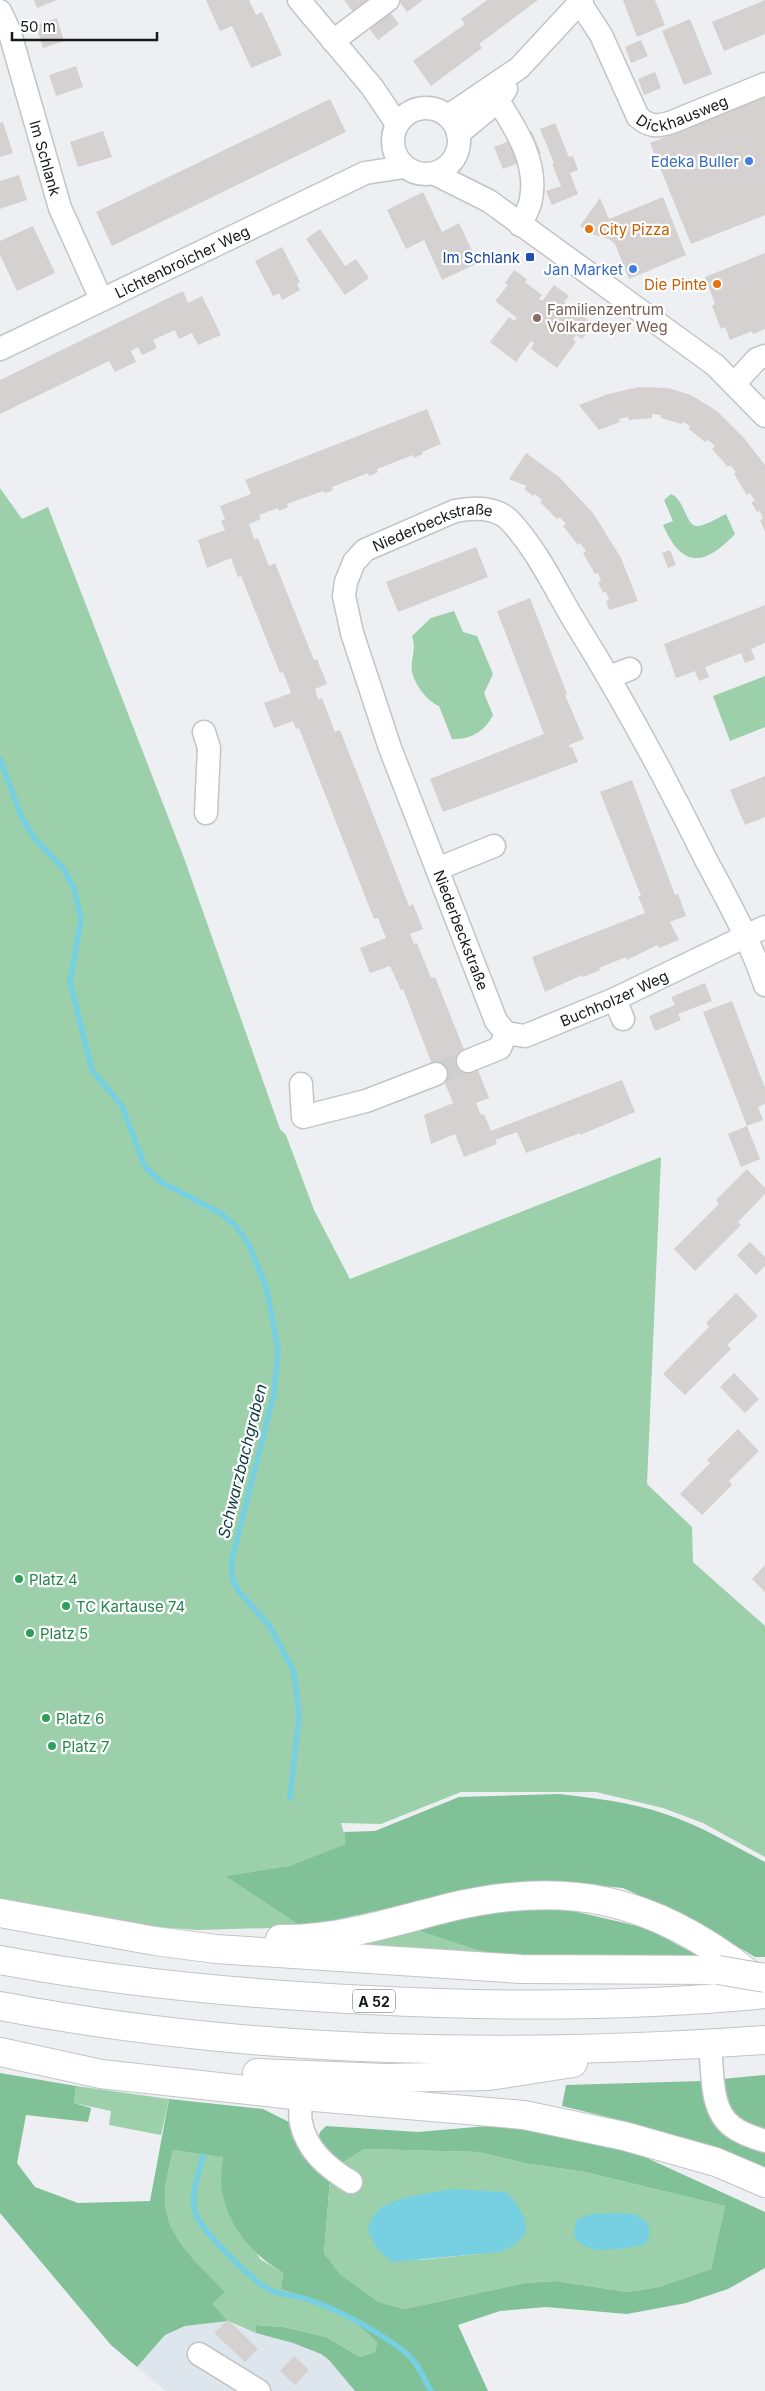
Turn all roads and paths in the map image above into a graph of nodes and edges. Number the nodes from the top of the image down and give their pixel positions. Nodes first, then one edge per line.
1 (299, 0) edge
2 (388, 0) edge
3 (580, 1) edge
4 (0, 11) edge
5 (334, 41) junction
6 (519, 68) junction
7 (765, 84) edge
8 (372, 87) junction
9 (498, 101) junction
10 (418, 109) junction
11 (395, 134) junction
12 (454, 135) junction
13 (404, 167) junction
14 (364, 173) junction
15 (435, 174) junction
16 (489, 200) junction
17 (520, 225) junction
18 (101, 299) junction
19 (0, 349) edge
20 (765, 356) edge
21 (734, 384) junction
22 (765, 416) edge
23 (630, 669) dead end
24 (609, 677) junction
25 (204, 732) dead end
26 (206, 813) dead end
27 (494, 846) dead end
28 (437, 869) junction
29 (756, 932) edge
30 (765, 985) edge
31 (506, 1033) junction
32 (468, 1061) tunnel mouth
33 (436, 1074) tunnel mouth
34 (301, 1084) dead end
35 (0, 1913) edge
36 (139, 1938) junction
37 (0, 1960) edge
38 (765, 1978) edge
39 (765, 1986) edge
40 (765, 1994) edge
41 (0, 2006) edge
42 (765, 2040) edge
43 (710, 2044) junction
44 (646, 2048) junction
45 (4, 2053) edge
46 (302, 2096) junction
47 (765, 2141) edge
48 (351, 2182) dead end
49 (765, 2183) edge
50 (199, 2354) dead end
51 (258, 2391) edge

1 - 5 street
2 - 5 street
3 - 6 street
3 - 7 street, Dickhausweg
4 - 18 street, Im Schlank
5 - 8 street
6 - 9 street
6 - 12 street
8 - 10 street
8 - 11 street
9 - 12 street
9 - 17 street
10 - 11 street
10 - 12 street
11 - 13 street
11 - 14 street, Lichtenbroicher Weg
12 - 15 street
12 - 16 street
13 - 14 street, Lichtenbroicher Weg
13 - 15 street
14 - 18 street, Lichtenbroicher Weg
15 - 16 street
16 - 17 street
17 - 21 street
18 - 19 street, Lichtenbroicher Weg
20 - 21 street
21 - 22 street
23 - 24 street
24 - 28 street, Niederbeckstraße
24 - 29 street, Niederbeckstraße
25 - 26 street
27 - 28 street
28 - 31 street, Niederbeckstraße
29 - 30 street, Niederbeckstraße
29 - 31 street, Buchholzer Weg
31 - 32 street
33 - 34 street
35 - 36 highway
36 - 38 highway, bridge
36 - 39 highway
37 - 40 highway, A 52
41 - 44 highway
42 - 43 highway
43 - 44 highway
43 - 47 street
44 - 45 highway
45 - 46 highway
46 - 48 street
46 - 49 highway
50 - 51 street

